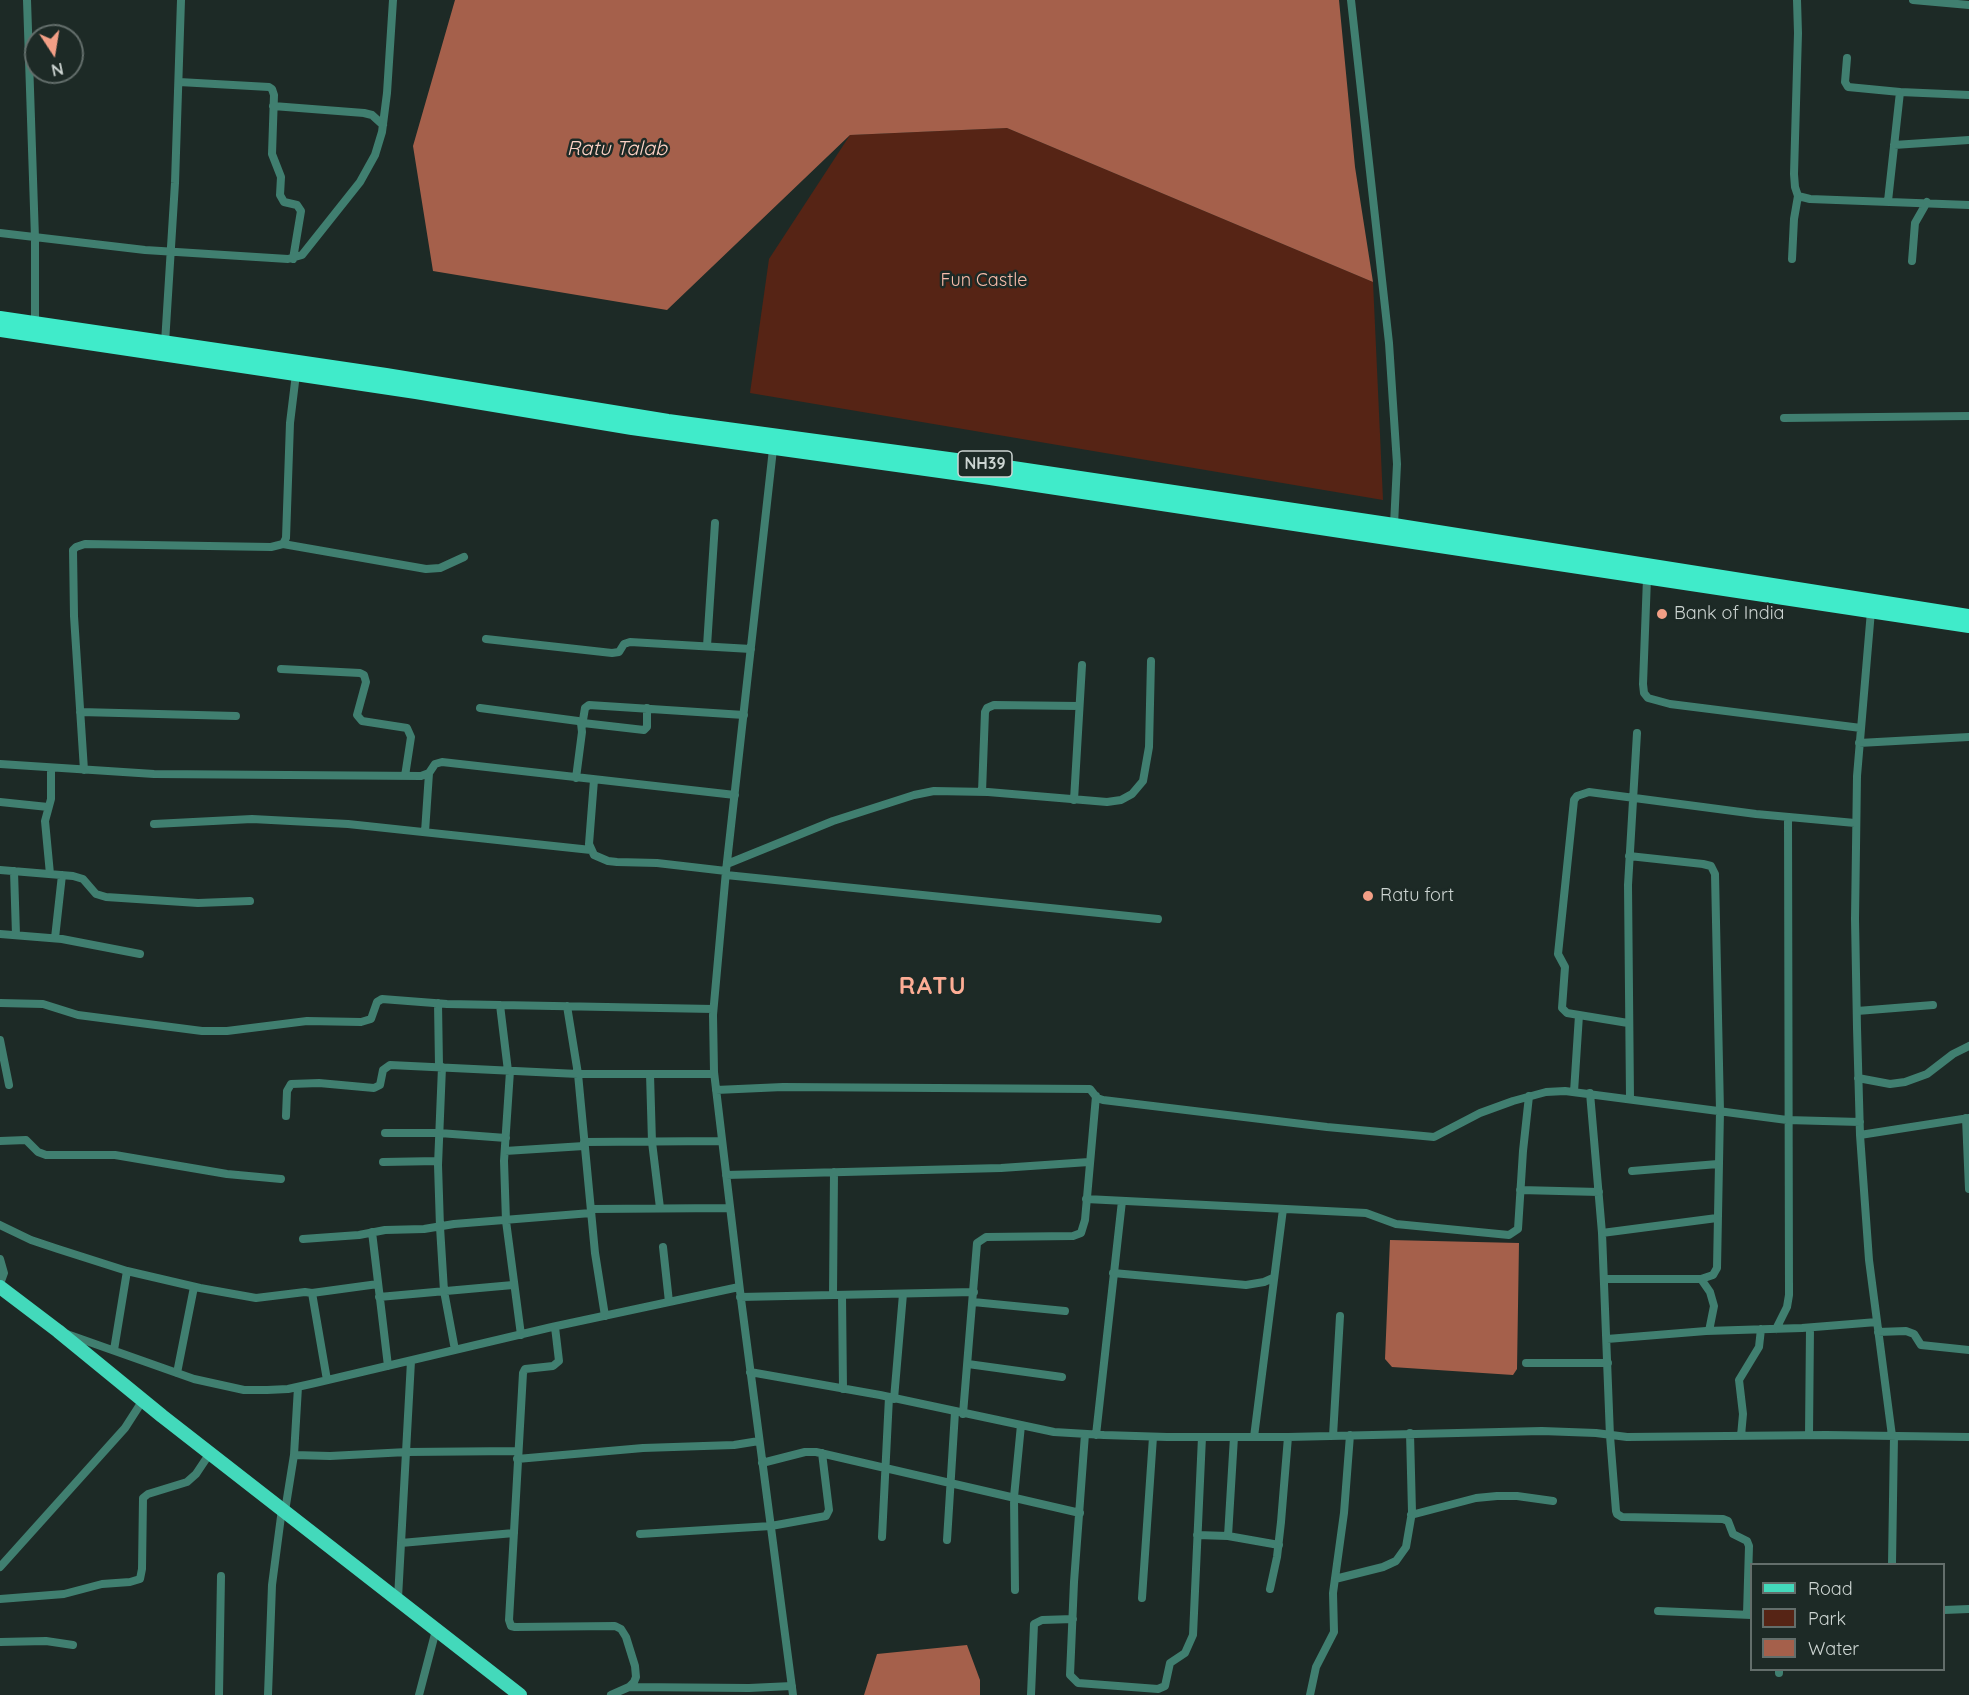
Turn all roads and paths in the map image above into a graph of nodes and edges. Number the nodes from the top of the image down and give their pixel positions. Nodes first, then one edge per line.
1 (27, 0) edge
2 (181, 0) edge
3 (393, 0) edge
4 (1351, 0) edge
5 (1797, 0) edge
6 (1913, 0) edge
7 (1969, 5) edge
8 (1847, 58) dead end
9 (178, 82) junction
10 (1899, 92) junction
11 (1969, 95) edge
12 (273, 106) junction
13 (383, 125) junction
14 (1969, 140) edge
15 (1894, 146) junction
16 (1798, 196) junction
17 (1888, 201) junction
18 (1927, 202) junction
19 (1969, 205) edge
20 (0, 233) edge
21 (35, 238) junction
22 (170, 250) junction
23 (293, 259) junction
24 (1792, 260) dead end
25 (1912, 261) dead end
26 (0, 318) edge
27 (35, 323) junction
28 (0, 330) edge
29 (165, 343) junction
30 (296, 374) junction
31 (1969, 416) edge
32 (1784, 418) dead end
33 (773, 449) junction
34 (715, 523) dead end
35 (1394, 525) junction
36 (283, 544) junction
37 (464, 557) dead end
38 (1647, 578) junction
39 (1871, 611) junction
40 (1969, 616) edge
41 (1969, 626) edge
42 (486, 639) dead end
43 (707, 646) junction
44 (751, 649) junction
45 (1151, 661) dead end
46 (1082, 665) dead end
47 (281, 669) dead end
48 (1080, 706) junction
49 (480, 708) dead end
50 (647, 708) junction
51 (80, 712) junction
52 (744, 715) junction
53 (236, 716) dead end
54 (582, 725) junction
55 (1861, 728) junction
56 (1637, 733) dead end
57 (1969, 736) edge
58 (1859, 743) junction
59 (0, 764) edge
60 (51, 768) junction
61 (84, 770) junction
62 (429, 773) junction
63 (405, 776) junction
64 (576, 778) junction
65 (594, 780) junction
66 (982, 792) junction
67 (735, 795) junction
68 (1634, 797) junction
69 (1074, 800) junction
70 (0, 802) edge
71 (48, 807) junction
72 (1788, 817) junction
73 (1855, 823) junction
74 (154, 824) dead end
75 (425, 832) junction
76 (591, 850) junction
77 (1629, 856) junction
78 (0, 870) edge
79 (726, 870) junction
80 (14, 871) junction
81 (50, 874) junction
82 (62, 875) junction
83 (250, 902) dead end
84 (1158, 919) dead end
85 (0, 934) edge
86 (16, 935) junction
87 (56, 938) junction
88 (140, 954) dead end
89 (0, 1002) edge
90 (438, 1004) junction
91 (500, 1005) junction
92 (1933, 1005) dead end
93 (567, 1006) junction
94 (713, 1009) junction
95 (1857, 1011) junction
96 (1579, 1015) junction
97 (1628, 1023) junction
98 (0, 1041) edge
99 (1969, 1046) edge
100 (440, 1067) junction
101 (509, 1071) junction
102 (578, 1074) junction
103 (651, 1074) junction
104 (714, 1074) junction
105 (1858, 1078) junction
106 (9, 1085) dead end
107 (716, 1090) junction
108 (1574, 1092) junction
109 (1590, 1093) junction
110 (1096, 1096) junction
111 (1528, 1096) junction
112 (1629, 1098) junction
113 (1720, 1111) junction
114 (286, 1116) dead end
115 (1967, 1118) edge
116 (1790, 1120) junction
117 (1860, 1122) junction
118 (385, 1133) dead end
119 (439, 1133) junction
120 (1860, 1135) junction
121 (506, 1138) junction
122 (0, 1141) edge
123 (722, 1141) junction
124 (652, 1142) junction
125 (584, 1144) junction
126 (505, 1152) junction
127 (438, 1161) junction
128 (383, 1162) dead end
129 (1089, 1162) junction
130 (1718, 1164) junction
131 (834, 1172) junction
132 (1632, 1172) dead end
133 (726, 1175) junction
134 (281, 1179) dead end
135 (1969, 1189) edge
136 (1520, 1190) junction
137 (1599, 1192) junction
138 (1086, 1199) junction
139 (1122, 1201) junction
140 (660, 1208) junction
141 (730, 1208) junction
142 (1282, 1209) junction
143 (591, 1211) junction
144 (1717, 1218) junction
145 (506, 1221) junction
146 (0, 1225) edge
147 (440, 1227) junction
148 (372, 1232) junction
149 (1602, 1233) junction
150 (303, 1239) dead end
151 (663, 1247) dead end
152 (0, 1259) edge
153 (127, 1271) junction
154 (1113, 1273) junction
155 (1273, 1278) junction
156 (1604, 1279) junction
157 (1701, 1279) junction
158 (378, 1284) junction
159 (513, 1285) junction
160 (0, 1286) edge
161 (194, 1287) junction
162 (739, 1287) junction
163 (444, 1291) junction
164 (974, 1292) junction
165 (312, 1293) junction
166 (903, 1294) junction
167 (838, 1295) junction
168 (379, 1297) junction
169 (741, 1297) junction
170 (669, 1302) junction
171 (973, 1302) junction
172 (1065, 1311) dead end
173 (605, 1316) junction
174 (1340, 1316) dead end
175 (555, 1327) junction
176 (1878, 1327) junction
177 (1810, 1328) junction
178 (1761, 1329) junction
179 (1776, 1329) junction
180 (58, 1331) junction
181 (1708, 1331) junction
182 (521, 1335) junction
183 (1607, 1339) junction
184 (114, 1350) junction
185 (455, 1350) junction
186 (1969, 1350) edge
187 (411, 1361) junction
188 (1526, 1363) dead end
189 (1608, 1363) junction
190 (968, 1364) junction
191 (388, 1366) junction
192 (750, 1372) junction
193 (177, 1373) junction
194 (1062, 1377) dead end
195 (327, 1380) junction
196 (298, 1387) junction
197 (843, 1389) junction
198 (891, 1398) junction
199 (142, 1400) junction
200 (959, 1413) junction
201 (1021, 1425) junction
202 (1410, 1433) junction
203 (1084, 1434) junction
204 (1096, 1435) junction
205 (1350, 1435) junction
206 (1809, 1435) junction
207 (1333, 1436) junction
208 (1611, 1436) junction
209 (1741, 1436) junction
210 (1893, 1436) junction
211 (1153, 1437) junction
212 (1202, 1437) junction
213 (1234, 1437) junction
214 (1254, 1437) junction
215 (1288, 1437) junction
216 (1969, 1437) edge
217 (759, 1441) junction
218 (407, 1452) junction
219 (210, 1453) junction
220 (822, 1453) junction
221 (294, 1455) junction
222 (518, 1455) junction
223 (762, 1463) junction
224 (886, 1468) junction
225 (951, 1483) junction
226 (1014, 1497) junction
227 (1553, 1501) dead end
228 (284, 1510) junction
229 (1080, 1513) junction
230 (1411, 1515) junction
231 (771, 1526) junction
232 (513, 1533) junction
233 (640, 1533) dead end
234 (1197, 1534) junction
235 (1228, 1536) junction
236 (882, 1537) dead end
237 (947, 1540) dead end
238 (401, 1543) junction
239 (1279, 1545) junction
240 (1892, 1563) edge
241 (0, 1568) edge
242 (221, 1576) dead end
243 (1335, 1580) junction
244 (1270, 1589) dead end
245 (1015, 1590) dead end
246 (398, 1598) junction
247 (1142, 1598) dead end
248 (0, 1599) edge
249 (1969, 1609) edge
250 (1945, 1610) edge
251 (1658, 1611) dead end
252 (1749, 1615) edge
253 (1073, 1619) junction
254 (436, 1629) junction
255 (0, 1642) edge
256 (73, 1645) dead end
257 (629, 1687) junction
258 (793, 1690) edge
259 (657, 1691) edge
260 (219, 1695) edge
261 (268, 1695) edge
262 (419, 1695) edge
263 (520, 1695) edge
264 (611, 1695) edge
265 (1031, 1695) edge
266 (1310, 1695) edge

1 - 21 street
2 - 9 street
3 - 13 street
4 - 35 street
5 - 16 street
6 - 7 street
8 - 10 street
9 - 12 street
9 - 22 street
10 - 11 street
10 - 15 street
12 - 13 street
12 - 23 street
13 - 23 street
14 - 15 street
15 - 17 street
16 - 17 street
16 - 24 street
17 - 18 street
18 - 19 street
18 - 25 street
20 - 21 street
21 - 22 street
21 - 27 street
22 - 23 street
22 - 29 street
26 - 27 highway, NH39
27 - 29 highway, NH39
28 - 30 highway, NH39
29 - 35 highway, NH39
30 - 33 highway, NH39
30 - 36 street
31 - 32 street
33 - 38 highway, NH39
33 - 44 street
34 - 43 street
35 - 40 highway, NH39
36 - 37 street
36 - 51 street
38 - 39 highway, NH39
38 - 55 street
39 - 41 highway, NH39
39 - 55 street
42 - 43 street
43 - 44 street
44 - 52 street
45 - 69 street
46 - 48 street
47 - 63 street
48 - 66 street
48 - 69 street
49 - 54 street
50 - 52 street
50 - 54 street
50 - 54 street
51 - 53 street
51 - 61 street
52 - 67 street
54 - 64 street
55 - 58 street
56 - 68 street
57 - 58 street
58 - 73 street
59 - 60 street
60 - 61 street
60 - 71 street
61 - 63 street
62 - 63 street
62 - 64 street
62 - 75 street
64 - 65 street
65 - 67 street
65 - 76 street
66 - 69 street
66 - 79 street
67 - 79 street
68 - 72 street
68 - 77 street
68 - 96 street
70 - 71 street
71 - 81 street
72 - 73 street
72 - 116 street
73 - 95 street
74 - 75 street
75 - 76 street
76 - 79 street
77 - 97 street
77 - 113 street
78 - 80 street
79 - 84 street
79 - 94 street
80 - 81 street
80 - 86 street
81 - 82 street
82 - 83 street
82 - 87 street
85 - 86 street
86 - 87 street
87 - 88 street
89 - 90 street
90 - 91 street
90 - 100 street
91 - 93 street
91 - 101 street
92 - 95 street
93 - 94 street
93 - 102 street
94 - 104 street
95 - 105 street
96 - 97 street
96 - 108 street
97 - 112 street
98 - 106 street
99 - 105 street
100 - 101 street
100 - 114 street
100 - 119 street
101 - 102 street
101 - 121 street
102 - 103 street
102 - 125 street
103 - 104 street
103 - 124 street
104 - 107 street
105 - 117 street
107 - 110 street
107 - 123 street
108 - 109 street
108 - 111 street
109 - 112 street
109 - 137 street
110 - 111 street
110 - 129 street
111 - 136 street
112 - 113 street
113 - 116 street
113 - 130 street
115 - 120 street
115 - 135 street
116 - 117 street
116 - 179 street
117 - 120 street
118 - 119 street
119 - 121 street
119 - 127 street
120 - 176 street
121 - 126 street
122 - 134 street
123 - 124 street
123 - 133 street
124 - 125 street
124 - 140 street
125 - 126 street
125 - 143 street
126 - 145 street
127 - 128 street
127 - 147 street
129 - 131 street
129 - 138 street
130 - 132 street
130 - 144 street
131 - 133 street
131 - 167 street
133 - 141 street
136 - 137 street
136 - 142 street
137 - 149 street
138 - 139 street
138 - 164 street
139 - 142 street
139 - 154 street
140 - 141 street
140 - 143 street
141 - 162 street
142 - 155 street
143 - 145 street
143 - 173 street
144 - 149 street
144 - 157 street
145 - 147 street
145 - 159 street
146 - 153 street
147 - 148 street
147 - 163 street
148 - 150 street
148 - 158 street
149 - 156 street
151 - 170 street
152 - 160 street
153 - 161 street
153 - 184 street
154 - 155 street
154 - 204 street
155 - 214 street
156 - 157 street
156 - 183 street
157 - 181 street
158 - 165 street
158 - 168 street
159 - 163 street
159 - 182 street
160 - 180 main road
161 - 165 street
161 - 193 street
162 - 169 street
162 - 170 street
163 - 168 street
163 - 185 street
164 - 166 street
164 - 171 street
165 - 195 street
166 - 167 street
166 - 198 street
167 - 169 street
167 - 197 street
168 - 191 street
169 - 192 street
170 - 173 street
171 - 172 street
171 - 190 street
173 - 175 street
174 - 207 street
175 - 182 street
175 - 222 street
176 - 177 street
176 - 186 street
176 - 210 street
177 - 179 street
177 - 206 street
178 - 179 street
178 - 181 street
178 - 209 street
180 - 184 street
180 - 199 main road
181 - 183 street
182 - 185 street
183 - 189 street
184 - 193 street
185 - 187 street
187 - 191 street
187 - 218 street
188 - 189 street
189 - 208 street
190 - 194 street
190 - 200 street
191 - 195 street
192 - 197 street
192 - 217 street
193 - 196 street
195 - 196 street
196 - 221 street
197 - 198 street
198 - 200 street
198 - 224 street
199 - 219 main road
199 - 241 street
200 - 201 street
200 - 225 street
201 - 203 street
201 - 226 street
202 - 205 street
202 - 208 street
202 - 230 street
203 - 204 street
203 - 229 street
204 - 211 street
205 - 207 street
205 - 243 street
206 - 209 street
206 - 210 street
207 - 215 street
208 - 209 street
208 - 252 street
210 - 216 street
210 - 240 street
211 - 212 street
211 - 247 street
212 - 213 street
212 - 234 street
213 - 214 street
213 - 235 street
214 - 215 street
215 - 239 street
217 - 222 street
217 - 223 street
218 - 221 street
218 - 222 street
218 - 238 street
219 - 228 main road
219 - 248 street
220 - 223 street
220 - 224 street
220 - 231 street
221 - 228 street
222 - 232 street
223 - 231 street
224 - 225 street
224 - 236 street
225 - 226 street
225 - 237 street
226 - 229 street
226 - 245 street
227 - 230 street
228 - 246 main road
228 - 261 street
229 - 253 street
230 - 243 street
231 - 233 street
231 - 258 street
232 - 238 street
232 - 257 street
234 - 235 street
234 - 253 street
235 - 239 street
238 - 246 street
239 - 244 street
242 - 260 street
243 - 266 street
246 - 254 main road
249 - 250 street
251 - 252 street
253 - 265 street
254 - 262 street
254 - 263 main road
255 - 256 street
257 - 259 street
257 - 264 street
258 - 259 street

